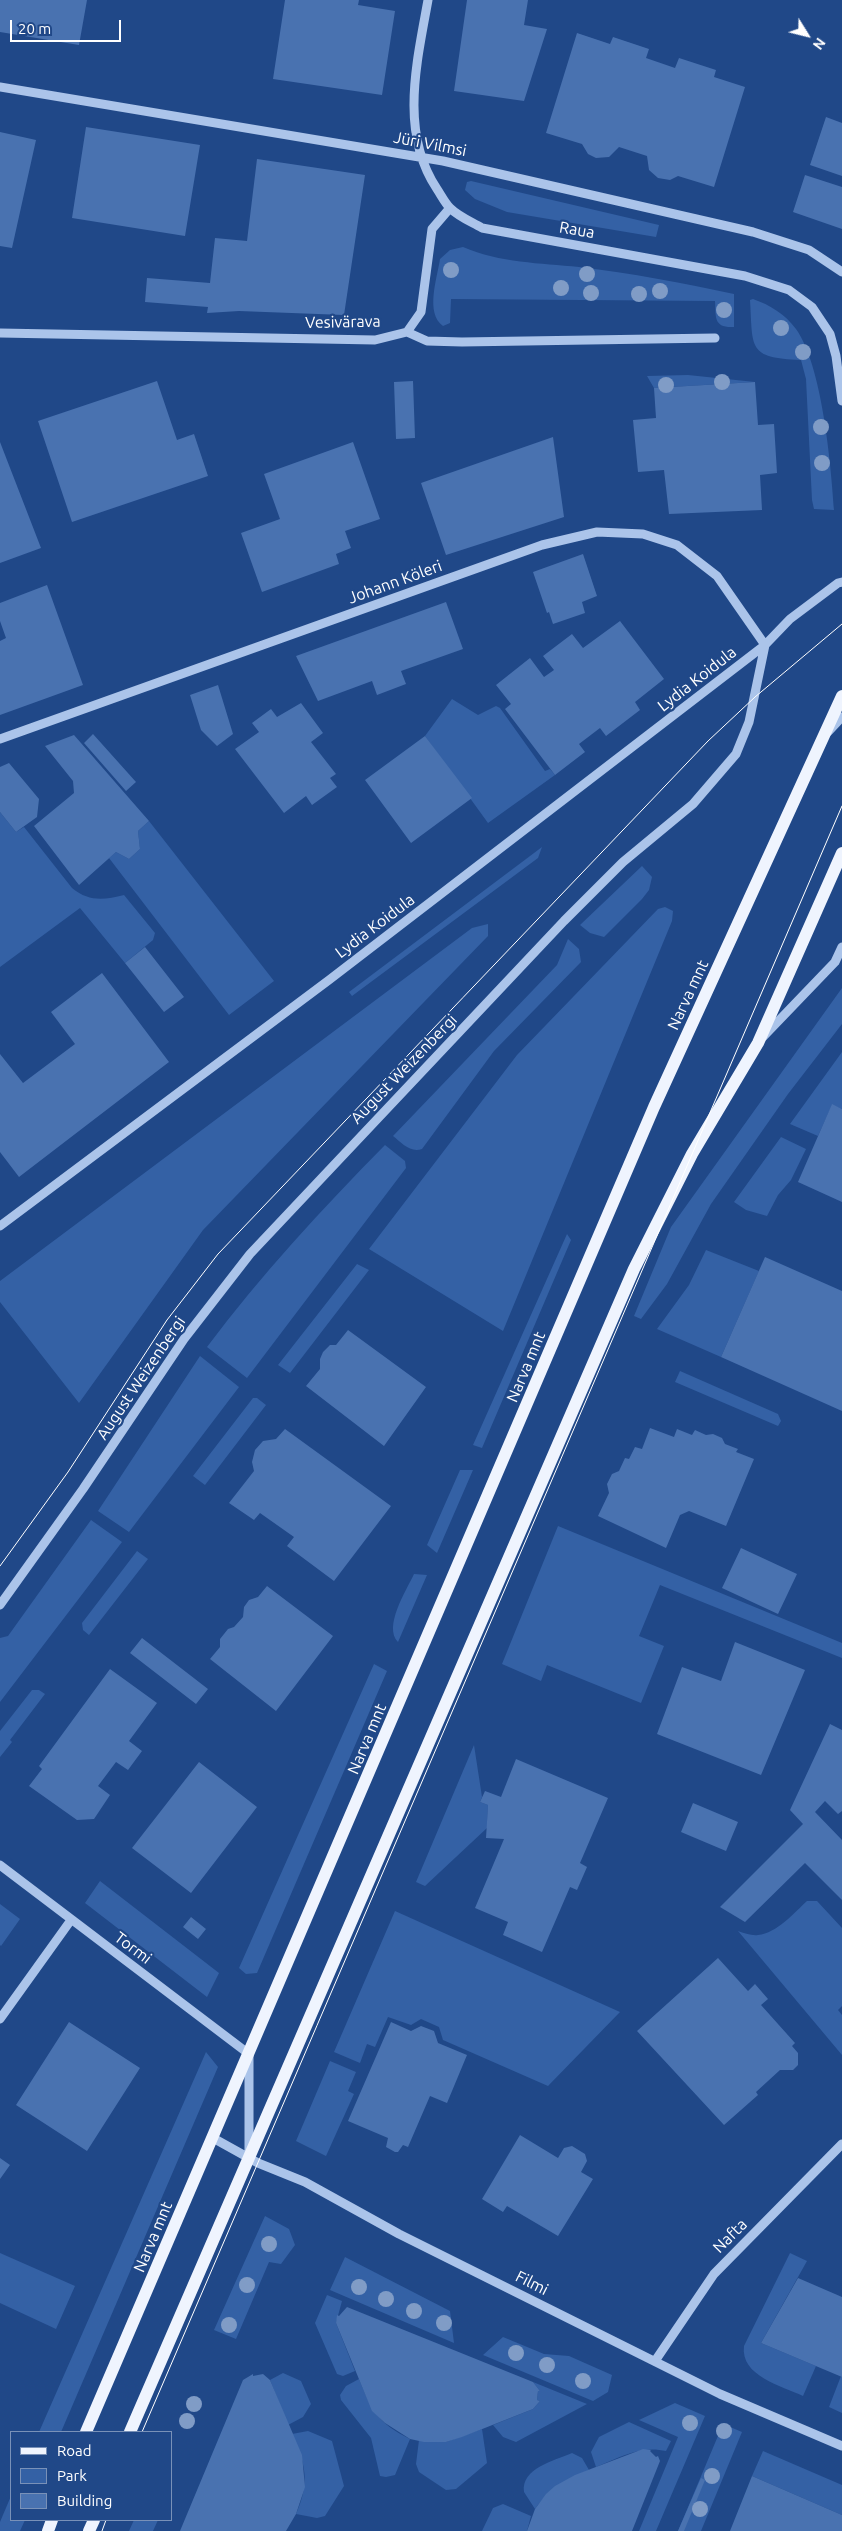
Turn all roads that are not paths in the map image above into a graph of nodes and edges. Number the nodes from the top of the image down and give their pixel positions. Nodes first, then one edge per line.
1 (428, 0) edge
2 (0, 87) edge
3 (420, 156) junction
4 (450, 208) junction
5 (841, 273) edge
6 (408, 332) junction
7 (0, 333) edge
8 (715, 338) dead end
9 (842, 401) edge
10 (842, 582) edge
11 (765, 645) junction
12 (842, 696) edge
13 (842, 717) edge
14 (824, 736) junction
15 (0, 739) edge
16 (842, 853) edge
17 (842, 947) edge
18 (758, 1043) junction
19 (0, 1226) edge
20 (0, 1605) edge
21 (0, 1865) edge
22 (71, 1920) junction
23 (0, 2020) edge
24 (249, 2054) junction
25 (213, 2138) junction
26 (842, 2144) edge
27 (249, 2157) junction
28 (655, 2362) junction
29 (86, 2431) edge
30 (130, 2431) edge
31 (842, 2446) edge

1 - 3 street, Raua
2 - 3 street, Jüri Vilmsi
3 - 4 street, Raua
3 - 5 street, Jüri Vilmsi
4 - 6 street
4 - 9 street, Raua
6 - 7 street, Vesivärava
6 - 8 street
10 - 11 street
11 - 15 street, Johann Köleri
11 - 19 street, Lydia Koidula
11 - 20 street, August Weizenbergi
12 - 14 main road, Narva mnt
13 - 14 street
14 - 24 main road, Narva mnt
16 - 18 main road, Narva mnt
17 - 18 street
18 - 27 main road, Narva mnt
21 - 22 street, Tormi
22 - 23 street
22 - 24 street, Tormi
24 - 25 main road, Narva mnt
24 - 27 street, Narva mnt
25 - 27 street, Filmi
25 - 29 main road, Narva mnt
26 - 28 street, Nafta
27 - 28 street, Filmi
27 - 30 main road, Narva mnt
28 - 31 street, Filmi

